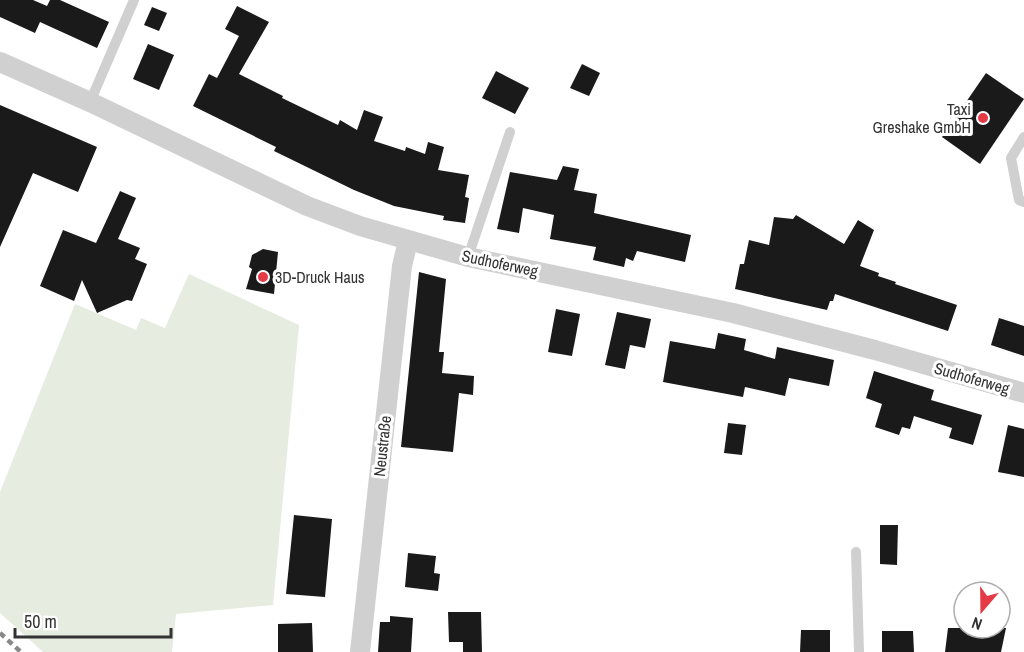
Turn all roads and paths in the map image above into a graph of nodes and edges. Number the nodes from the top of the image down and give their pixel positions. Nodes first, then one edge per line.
1 (134, 0) edge
2 (0, 62) edge
3 (90, 102) junction
4 (510, 132) dead end
5 (1024, 137) edge
6 (1024, 202) edge
7 (408, 241) junction
8 (468, 257) junction
9 (1024, 393) edge
10 (856, 552) dead end
11 (360, 652) edge
12 (858, 652) edge

1 - 3 lane
2 - 3 street, Sudhoferweg
3 - 7 street, Sudhoferweg
4 - 8 lane
5 - 6 lane
7 - 8 street, Sudhoferweg
7 - 11 street, Neustraße
8 - 9 street, Sudhoferweg
10 - 12 lane

